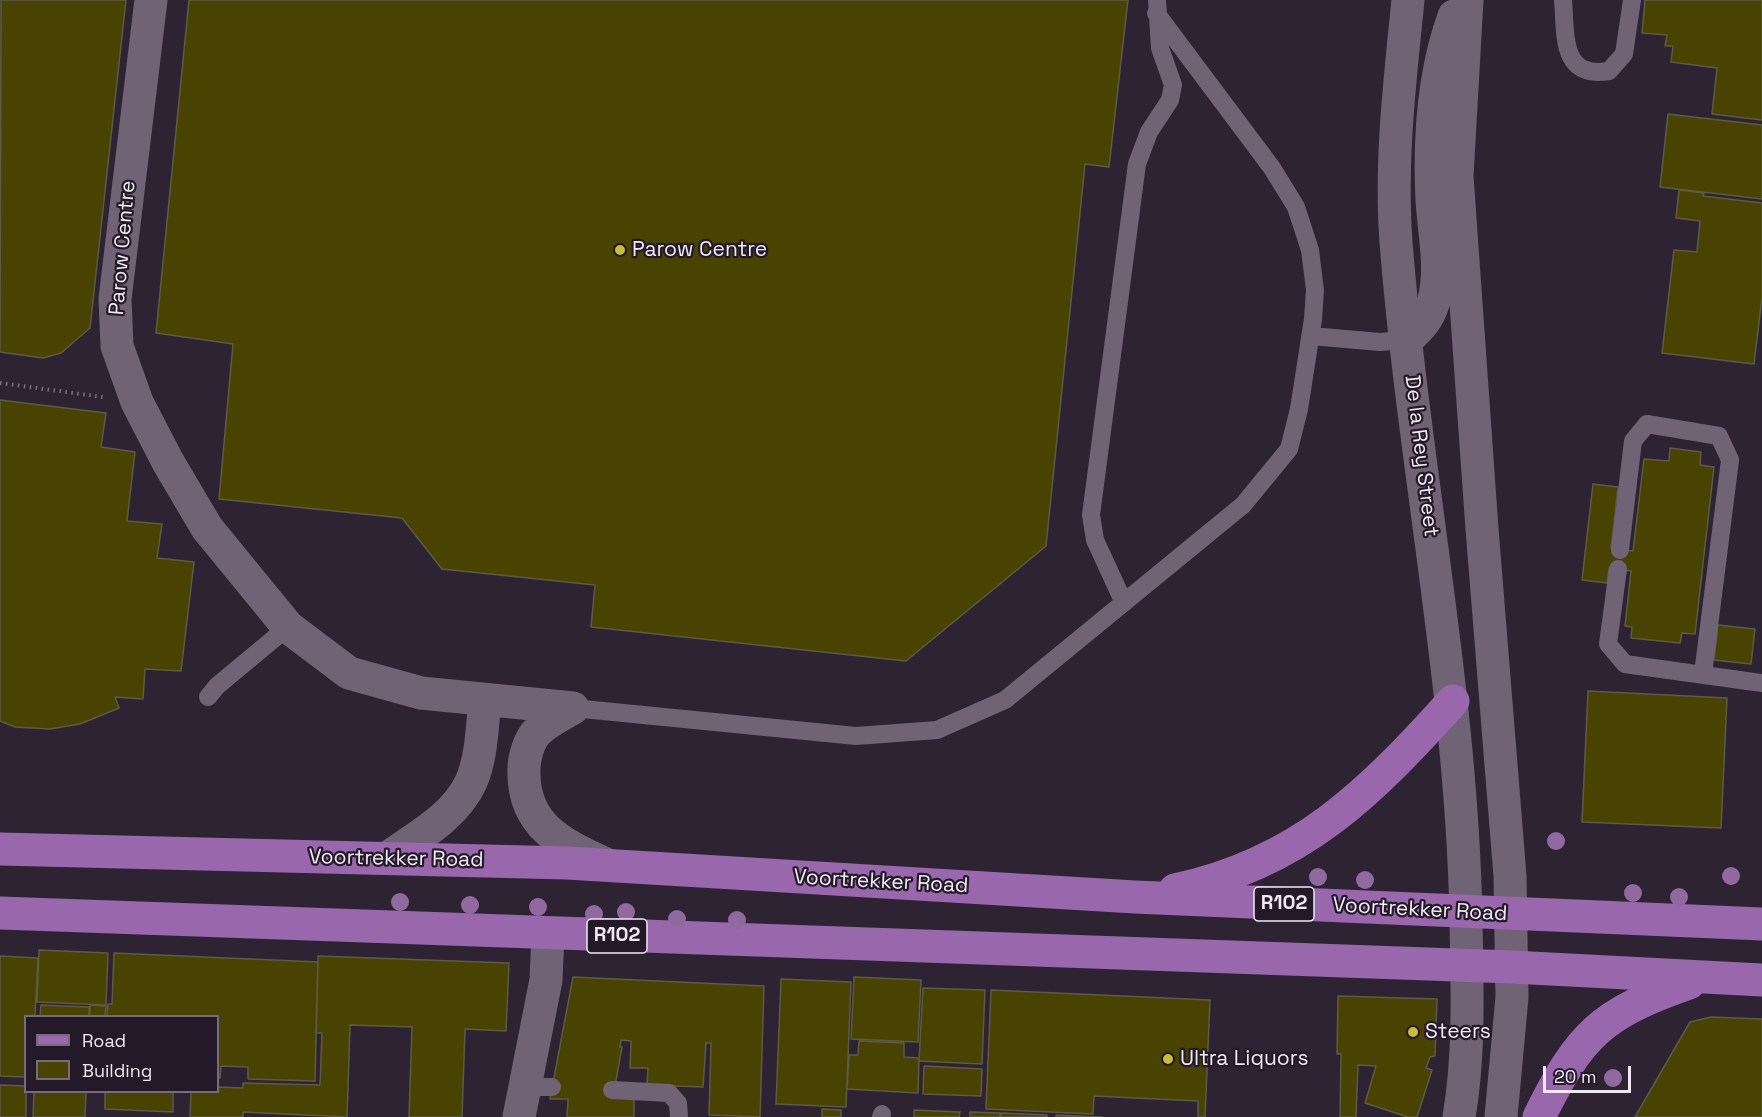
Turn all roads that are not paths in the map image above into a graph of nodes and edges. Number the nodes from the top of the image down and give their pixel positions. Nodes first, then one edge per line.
1 (151, 0) edge
2 (1408, 0) edge
3 (1460, 0) edge
4 (1467, 0) edge
5 (1563, 0) edge
6 (1632, 0) edge
7 (1157, 7) edge
8 (1311, 336) junction
9 (1406, 340) junction
10 (1620, 550) dead end
11 (1618, 569) dead end
12 (1125, 603) junction
13 (288, 627) junction
14 (1703, 674) junction
15 (1762, 683) edge
16 (440, 695) junction
17 (208, 697) dead end
18 (485, 700) junction
19 (1453, 701) junction
20 (573, 708) junction
21 (479, 750) junction
22 (0, 849) edge
23 (387, 858) junction
24 (608, 865) junction
25 (1135, 897) junction
26 (1466, 912) junction
27 (0, 913) edge
28 (1511, 914) junction
29 (1762, 924) edge
30 (548, 934) junction
31 (1467, 966) junction
32 (1512, 967) junction
33 (1701, 978) junction
34 (1762, 980) edge
35 (612, 1090) dead end
36 (532, 1097) edge
37 (679, 1117) edge
38 (1459, 1117) edge
39 (1501, 1117) edge
40 (1539, 1117) edge

1 - 13 main road, Parow Centre
2 - 9 main road, De la Rey Street
3 - 9 main road
4 - 28 main road
5 - 6 lane
7 - 8 lane
7 - 12 lane
8 - 9 lane
8 - 12 lane
9 - 19 main road, De la Rey Street
10 - 14 lane
11 - 14 lane
12 - 20 lane
13 - 16 main road, Parow Centre
13 - 17 lane
14 - 15 lane
16 - 18 main road, Parow Centre
16 - 21 main road
18 - 20 main road, Parow Centre
18 - 21 main road
19 - 25 main road
19 - 26 main road, De la Rey Street
20 - 24 main road
21 - 23 main road
22 - 23 main road, Voortrekker Road / R102
23 - 24 main road, Voortrekker Road / R102
24 - 25 main road, Voortrekker Road / R102
25 - 26 main road, Voortrekker Road / R102
26 - 28 main road, Voortrekker Road / R102
26 - 31 main road, De la Rey Street
27 - 30 main road, R102
28 - 29 main road, Voortrekker Road / R102
28 - 32 main road
30 - 31 main road, R102
30 - 36 main road
31 - 32 main road, R102
31 - 38 main road, De la Rey Street
32 - 33 main road, R102
32 - 39 main road
33 - 34 main road, R102
33 - 40 main road
35 - 37 lane

